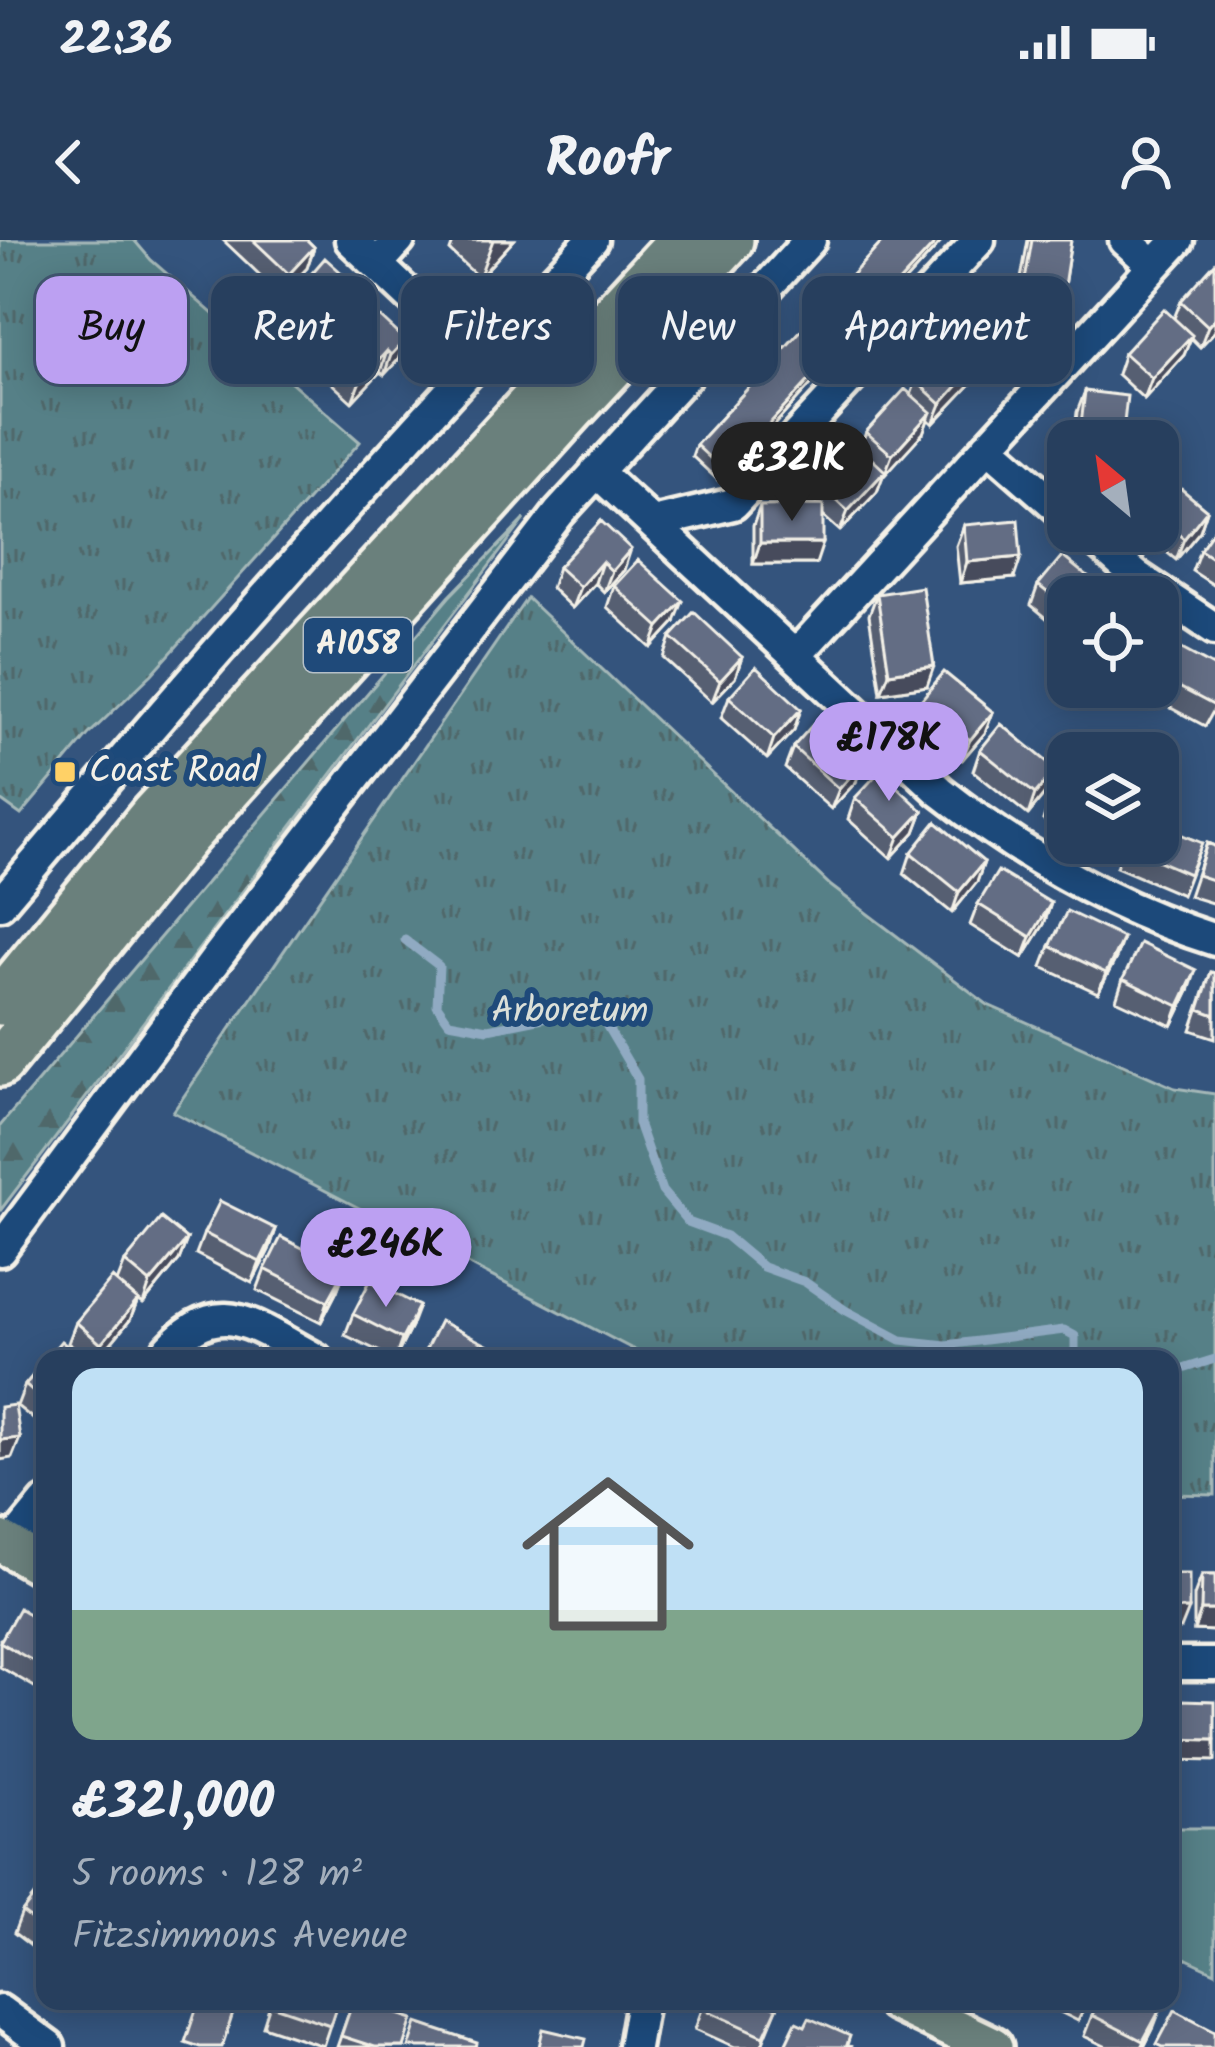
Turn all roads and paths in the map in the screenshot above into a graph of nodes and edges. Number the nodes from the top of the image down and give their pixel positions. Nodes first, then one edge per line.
1 (351, 240) edge
2 (399, 240) edge
3 (592, 240) edge
4 (682, 240) edge
5 (730, 240) edge
6 (810, 240) edge
7 (979, 240) edge
8 (1125, 240) edge
9 (1178, 240) edge
10 (377, 264) junction
11 (1154, 266) junction
12 (558, 276) edge
13 (401, 287) edge
14 (457, 384) edge
15 (988, 446) junction
16 (596, 471) junction
17 (1047, 498) edge
18 (653, 523) junction
19 (1109, 552) edge
20 (1215, 629) edge
21 (796, 655) junction
22 (0, 904) edge
23 (1215, 940) edge
24 (0, 1002) edge
25 (0, 1064) edge
26 (0, 1250) edge
27 (168, 1350) edge
28 (299, 1350) edge
29 (36, 1512) edge
30 (5, 1544) edge
31 (36, 1562) edge
32 (1179, 1664) edge
33 (1215, 1664) edge
34 (640, 2010) edge
35 (915, 2010) edge
36 (0, 2011) edge
37 (49, 2047) edge
38 (634, 2047) edge
39 (992, 2047) edge

1 - 10 street
2 - 10 street
3 - 12 street
4 - 24 highway, A1058
5 - 25 highway, A1058
6 - 16 street
7 - 18 street
8 - 11 street
9 - 11 street
10 - 13 street
11 - 15 street
14 - 22 street
15 - 17 street
15 - 21 street
16 - 18 street
16 - 26 street
18 - 21 street
19 - 20 street
21 - 23 street
27 - 28 street
29 - 30 street
30 - 31 main road
32 - 33 street
34 - 38 street
35 - 39 main road
36 - 37 street

